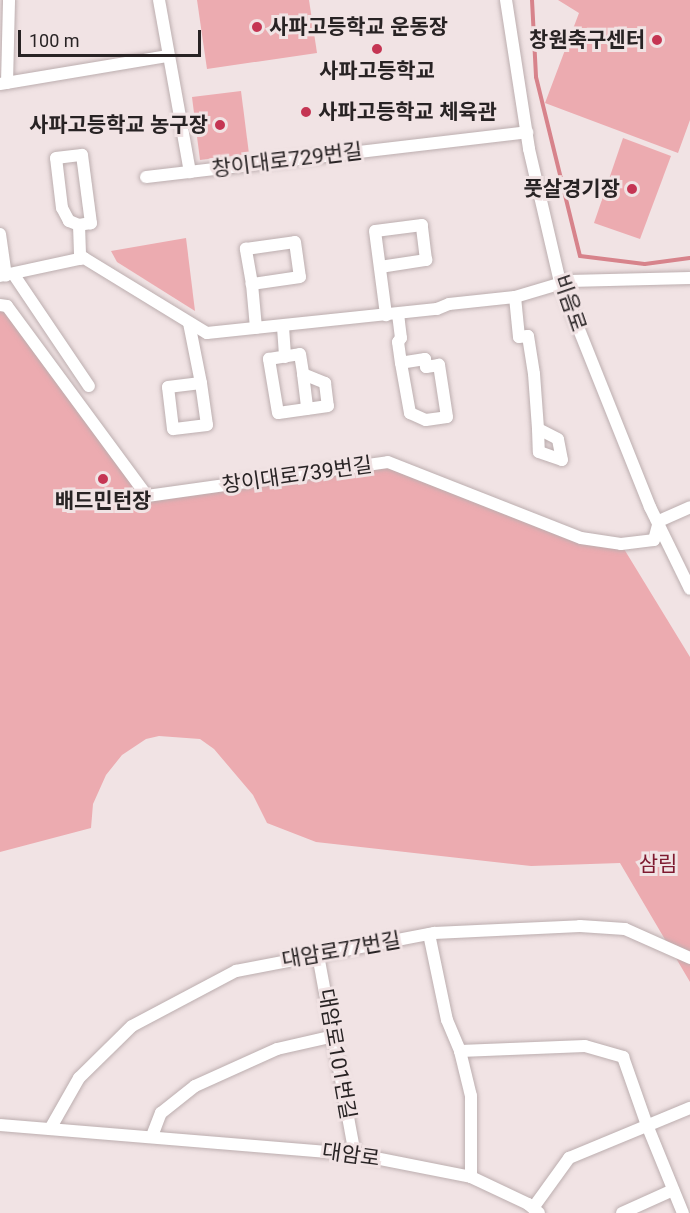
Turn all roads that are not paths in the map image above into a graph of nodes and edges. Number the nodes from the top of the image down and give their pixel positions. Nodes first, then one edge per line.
1 (9, 0) edge
2 (159, 0) edge
3 (506, 0) edge
4 (167, 56) junction
5 (3, 84) edge
6 (526, 132) junction
7 (190, 172) junction
8 (146, 177) dead end
9 (79, 225) junction
10 (0, 234) edge
11 (80, 259) junction
12 (380, 267) junction
13 (7, 276) edge
14 (690, 278) edge
15 (560, 282) junction
16 (252, 284) junction
17 (515, 297) junction
18 (0, 305) edge
19 (392, 315) junction
20 (189, 323) junction
21 (283, 327) junction
22 (256, 328) junction
23 (285, 357) junction
24 (401, 363) junction
25 (303, 374) junction
26 (201, 383) junction
27 (89, 386) dead end
28 (307, 409) junction
29 (538, 429) dead end
30 (690, 507) edge
31 (659, 521) junction
32 (690, 589) edge
33 (429, 934) junction
34 (318, 955) junction
35 (690, 958) edge
36 (334, 1036) junction
37 (460, 1051) junction
38 (690, 1108) edge
39 (0, 1125) edge
40 (646, 1125) junction
41 (50, 1130) junction
42 (152, 1136) junction
43 (355, 1154) junction
44 (471, 1177) junction
45 (673, 1190) junction
46 (536, 1211) edge
47 (622, 1213) edge
48 (683, 1213) edge

1 - 5 street
2 - 4 street, 창이대로729번길
3 - 6 street, 비음로
4 - 5 street
4 - 7 street, 창이대로729번길
6 - 7 street, 창이대로729번길
6 - 15 street, 비음로
7 - 8 street
9 - 9 street
9 - 11 street
10 - 13 street
11 - 13 street
11 - 20 street
12 - 12 street
12 - 19 street
13 - 27 street
14 - 15 street
15 - 17 street
15 - 31 street, 비음로
16 - 16 street
16 - 22 street
17 - 19 street
17 - 29 street
18 - 31 street, 창이대로739번길
19 - 21 street
19 - 24 street
20 - 22 street
20 - 26 street
21 - 22 street
21 - 23 street
23 - 25 street
23 - 28 street
24 - 24 street
25 - 28 street
25 - 28 street
26 - 26 street
30 - 31 street
31 - 32 street, 비음로
33 - 34 street, 대암로77번길
33 - 35 street, 대암로77번길
33 - 37 street
34 - 36 street, 대암로101번길
34 - 41 street, 대암로77번길
36 - 42 street
36 - 43 street, 대암로101번길
37 - 40 street
37 - 44 street
38 - 40 street
39 - 41 street, 대암로
40 - 45 street
40 - 46 street
41 - 42 street, 대암로
42 - 43 street, 대암로
43 - 44 street, 대암로
44 - 46 street, 대암로
45 - 47 street
45 - 48 street

